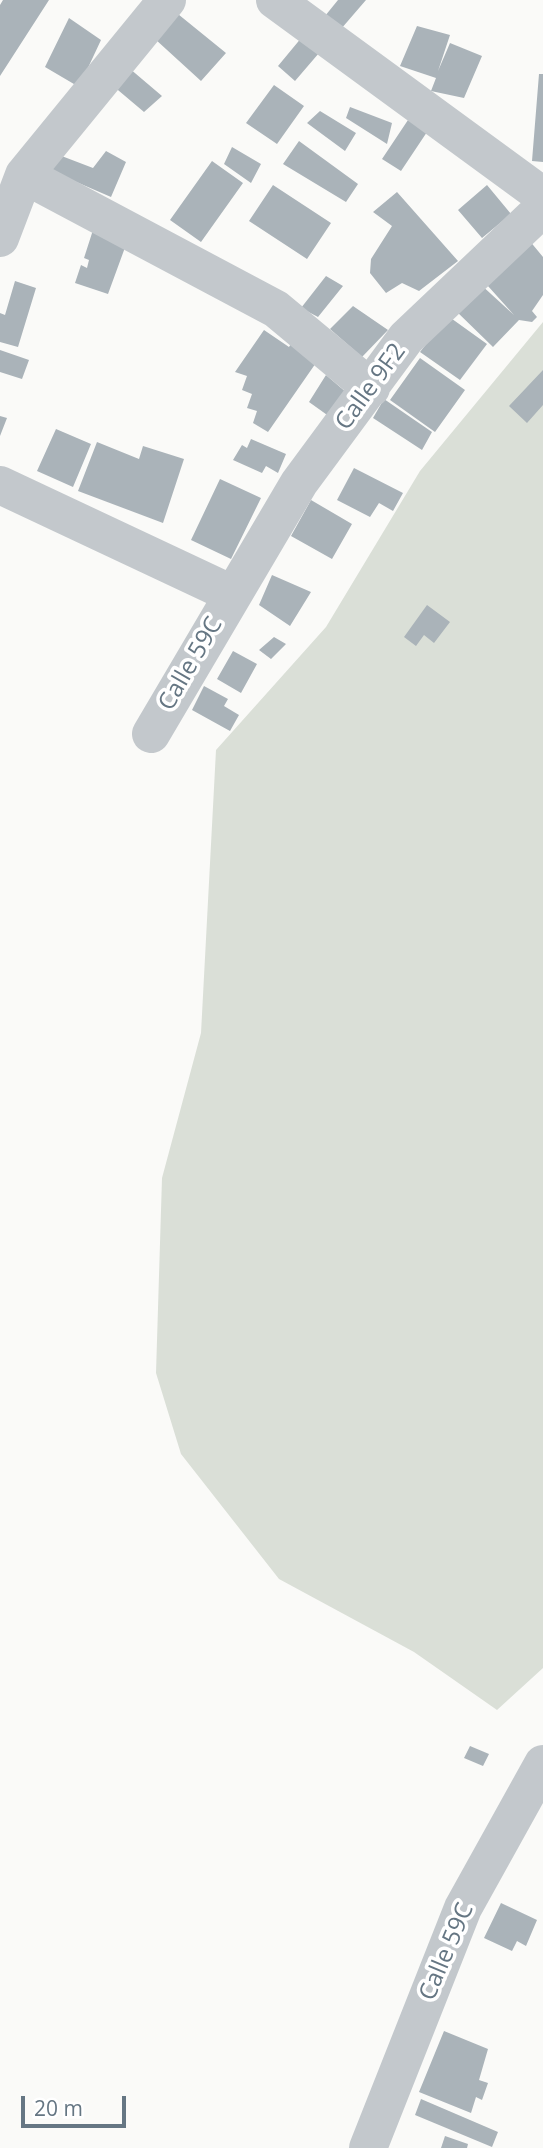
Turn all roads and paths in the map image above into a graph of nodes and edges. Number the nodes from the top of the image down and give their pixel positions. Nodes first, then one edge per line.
1 (167, 0) edge
2 (275, 0) edge
3 (24, 175) junction
4 (543, 196) edge
5 (543, 208) edge
6 (0, 237) edge
7 (371, 388) junction
8 (0, 485) edge
9 (232, 594) junction
10 (151, 734) dead end
11 (542, 1766) edge
12 (368, 2148) edge

1 - 3 street
2 - 4 street
3 - 6 street
3 - 7 street
5 - 7 street, Calle 9F2
7 - 9 street, Calle 9F2
8 - 9 street
9 - 10 street, Calle 59C
11 - 12 street, Calle 59C

